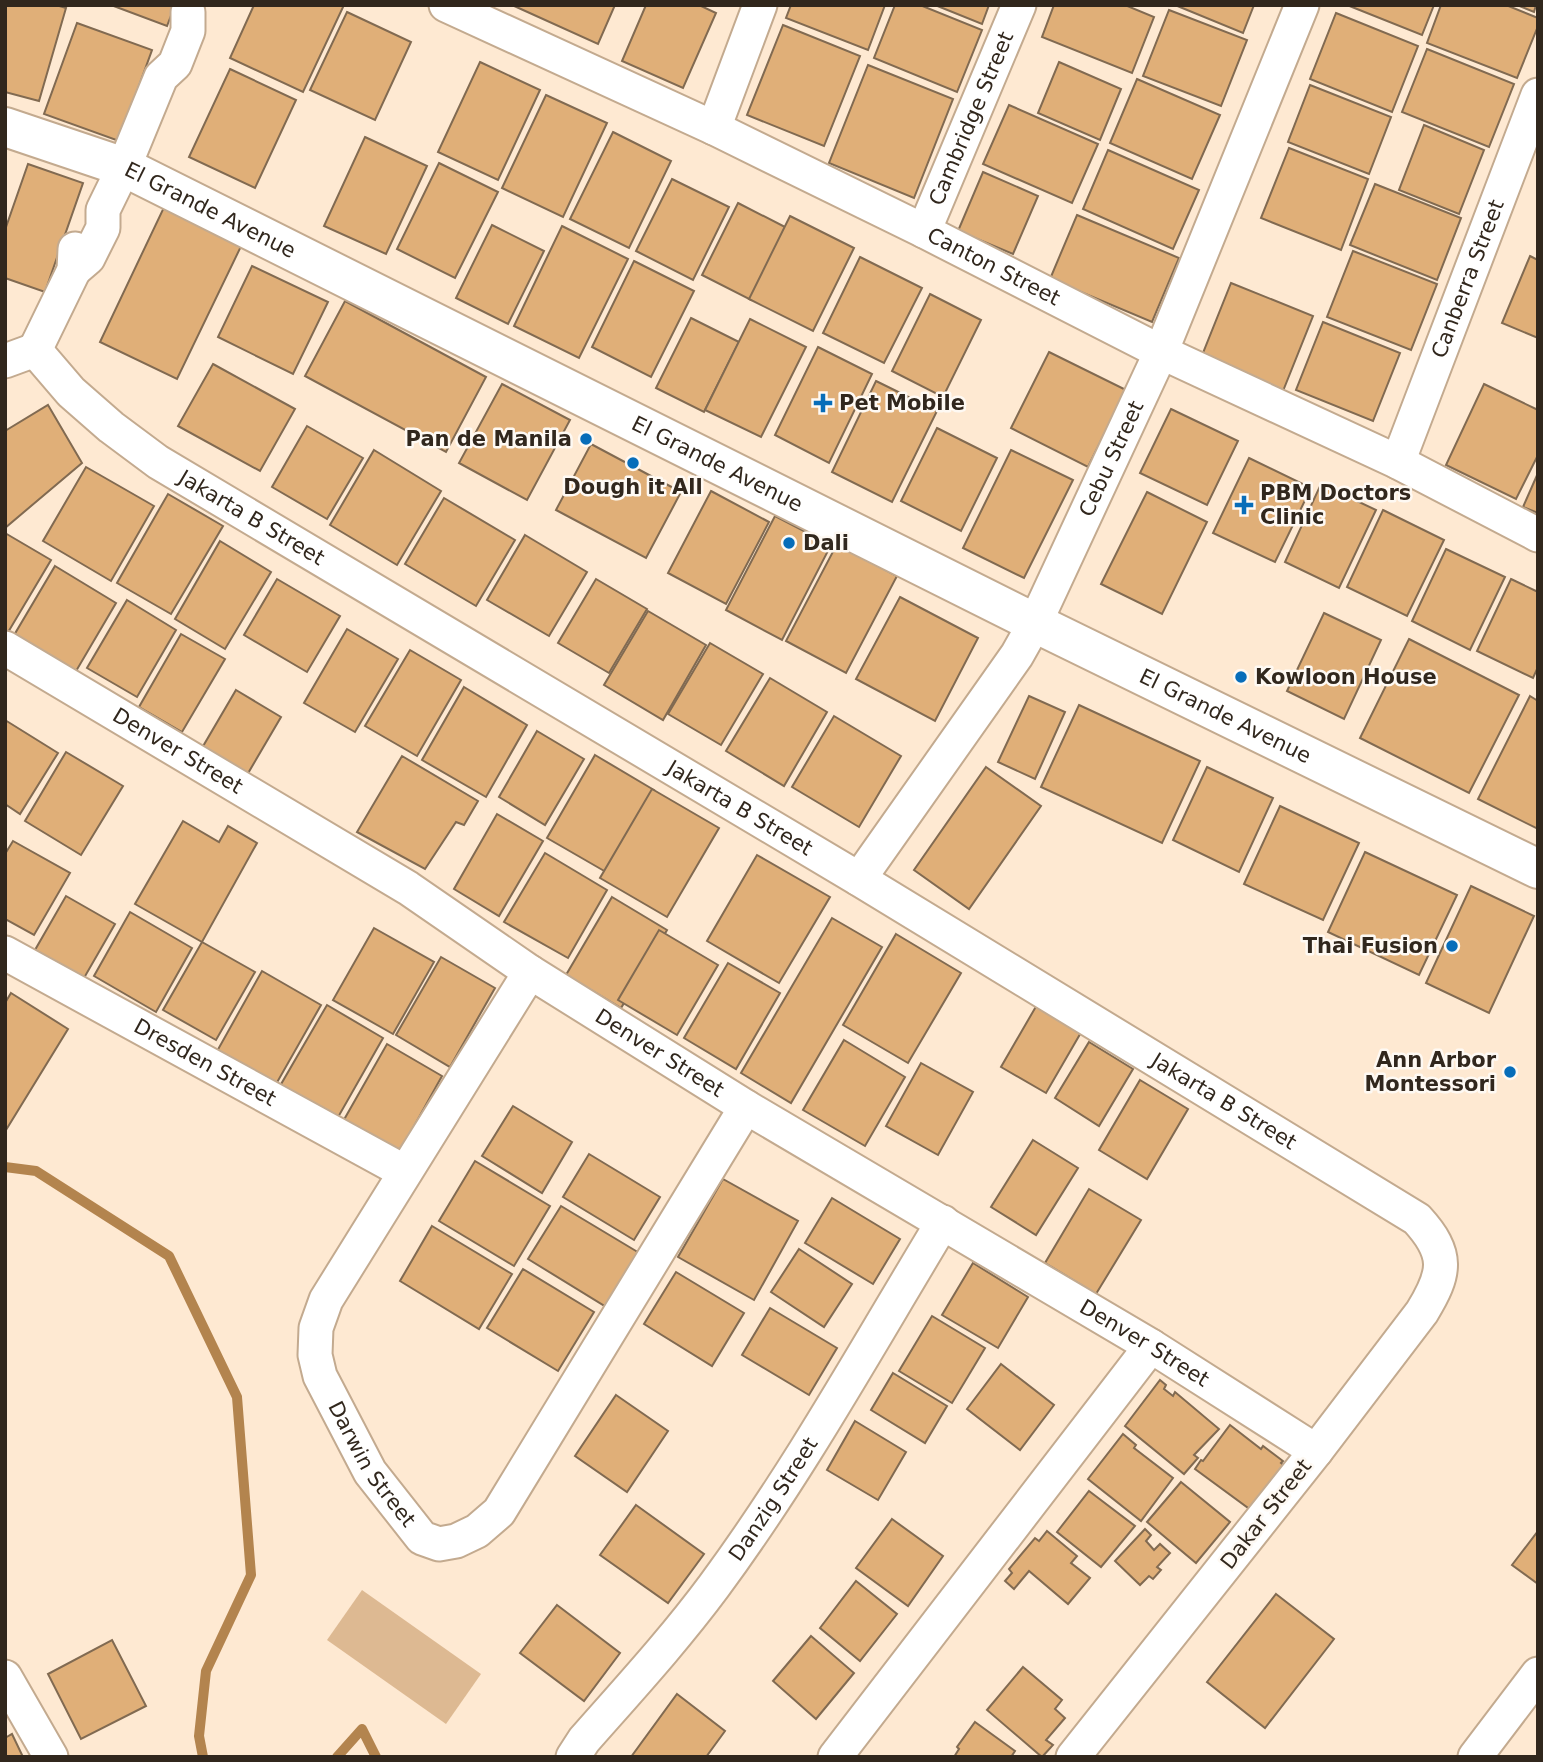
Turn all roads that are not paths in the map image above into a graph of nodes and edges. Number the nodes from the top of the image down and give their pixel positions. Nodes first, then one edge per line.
1 (760, 5) edge
2 (1019, 5) edge
3 (1302, 5) edge
4 (189, 8) edge
5 (459, 8) edge
6 (1538, 95) edge
7 (5, 127) edge
8 (714, 128) junction
9 (124, 167) junction
10 (924, 231) junction
11 (1161, 352) junction
12 (20, 356) edge
13 (1398, 462) junction
14 (1538, 536) edge
15 (1035, 623) junction
16 (5, 648) edge
17 (1538, 869) edge
18 (859, 879) junction
19 (5, 953) edge
20 (530, 972) junction
21 (746, 1107) junction
22 (405, 1172) junction
23 (943, 1222) junction
24 (1441, 1262) joint
25 (1151, 1346) junction
26 (1316, 1451) junction
27 (1538, 1674) edge
28 (5, 1677) edge
29 (51, 1757) edge
30 (573, 1757) edge
31 (835, 1757) edge
32 (1073, 1757) edge
33 (1475, 1757) edge

1 - 8 street
2 - 10 street, Cambridge Street
3 - 11 street, Cebu Street
4 - 9 street
5 - 8 street, Canton Street
6 - 13 street, Canberra Street
7 - 9 street, El Grande Avenue
8 - 10 street, Canton Street
9 - 12 street
9 - 15 street, El Grande Avenue
10 - 11 street, Canton Street
11 - 13 street, Canton Street
11 - 15 street, Cebu Street
12 - 18 street, Jakarta B Street
13 - 14 street, Canton Street
15 - 17 street, El Grande Avenue
15 - 18 street, Cebu Street
16 - 20 street, Denver Street
18 - 24 street, Jakarta B Street
19 - 22 street, Dresden Street
20 - 21 street, Denver Street
20 - 22 street, Darwin Street
21 - 22 street, Darwin Street
21 - 23 street, Denver Street
23 - 25 street, Denver Street
23 - 30 street, Danzig Street
24 - 26 street, Dakar Street
25 - 26 street, Denver Street
25 - 31 street
26 - 32 street, Dakar Street
27 - 33 street
28 - 29 street

